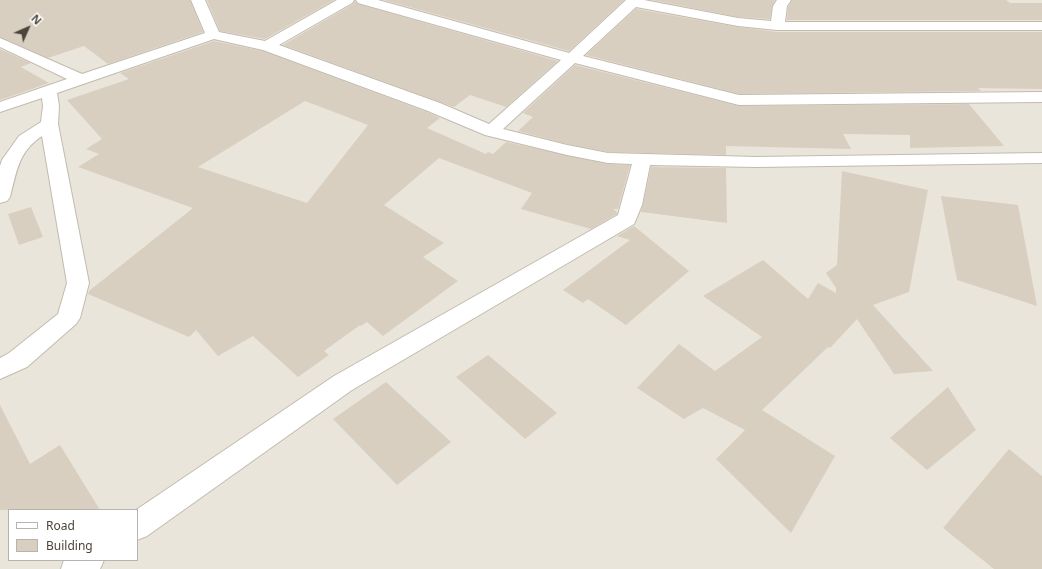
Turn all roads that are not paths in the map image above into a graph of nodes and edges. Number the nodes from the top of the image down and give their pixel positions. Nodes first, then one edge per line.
1 (198, 0) edge
2 (347, 0) edge
3 (363, 0) edge
4 (784, 0) edge
5 (634, 1) edge
6 (777, 26) junction
7 (1042, 26) edge
8 (213, 35) junction
9 (0, 42) edge
10 (267, 46) junction
11 (572, 58) junction
12 (80, 79) junction
13 (49, 91) junction
14 (1042, 97) edge
15 (0, 107) edge
16 (49, 124) junction
17 (491, 132) junction
18 (1042, 158) edge
19 (642, 160) junction
20 (0, 197) edge
21 (0, 369) edge
22 (138, 525) edge
23 (88, 561) edge
24 (76, 569) edge

1 - 8 street
2 - 10 street
3 - 11 street
4 - 6 street
5 - 6 street
5 - 11 street
6 - 7 street
8 - 10 street
8 - 12 street
9 - 12 street
10 - 17 street
11 - 14 street
11 - 17 street
12 - 13 street
13 - 15 street
13 - 16 street
16 - 20 street
16 - 21 street
17 - 19 street
18 - 19 street
19 - 22 street
23 - 24 street

